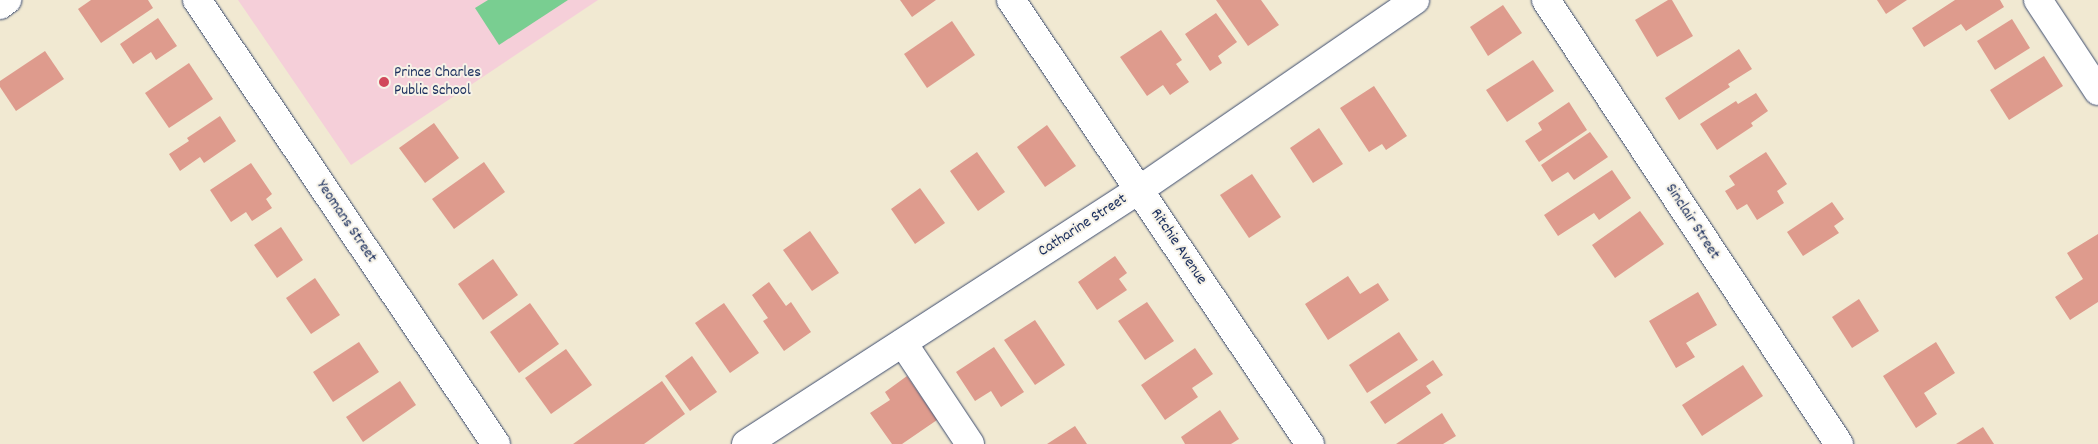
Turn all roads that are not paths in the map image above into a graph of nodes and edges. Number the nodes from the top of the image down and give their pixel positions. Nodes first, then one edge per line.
1 (7, 0) edge
2 (197, 0) edge
3 (1011, 0) edge
4 (1415, 0) edge
5 (1546, 0) edge
6 (2038, 0) edge
7 (0, 5) edge
8 (2098, 91) edge
9 (1139, 190) junction
10 (903, 343) junction
11 (496, 444) edge
12 (746, 444) edge
13 (970, 444) edge
14 (1310, 444) edge
15 (1838, 444) edge

1 - 7 street
2 - 11 street, Yeomans Street
3 - 9 street, Ritchie Avenue
4 - 9 street, Catharine Street
5 - 15 street, Sinclair Street
6 - 8 street
9 - 10 street, Catharine Street
9 - 14 street, Ritchie Avenue
10 - 12 street, Catharine Street
10 - 13 street

